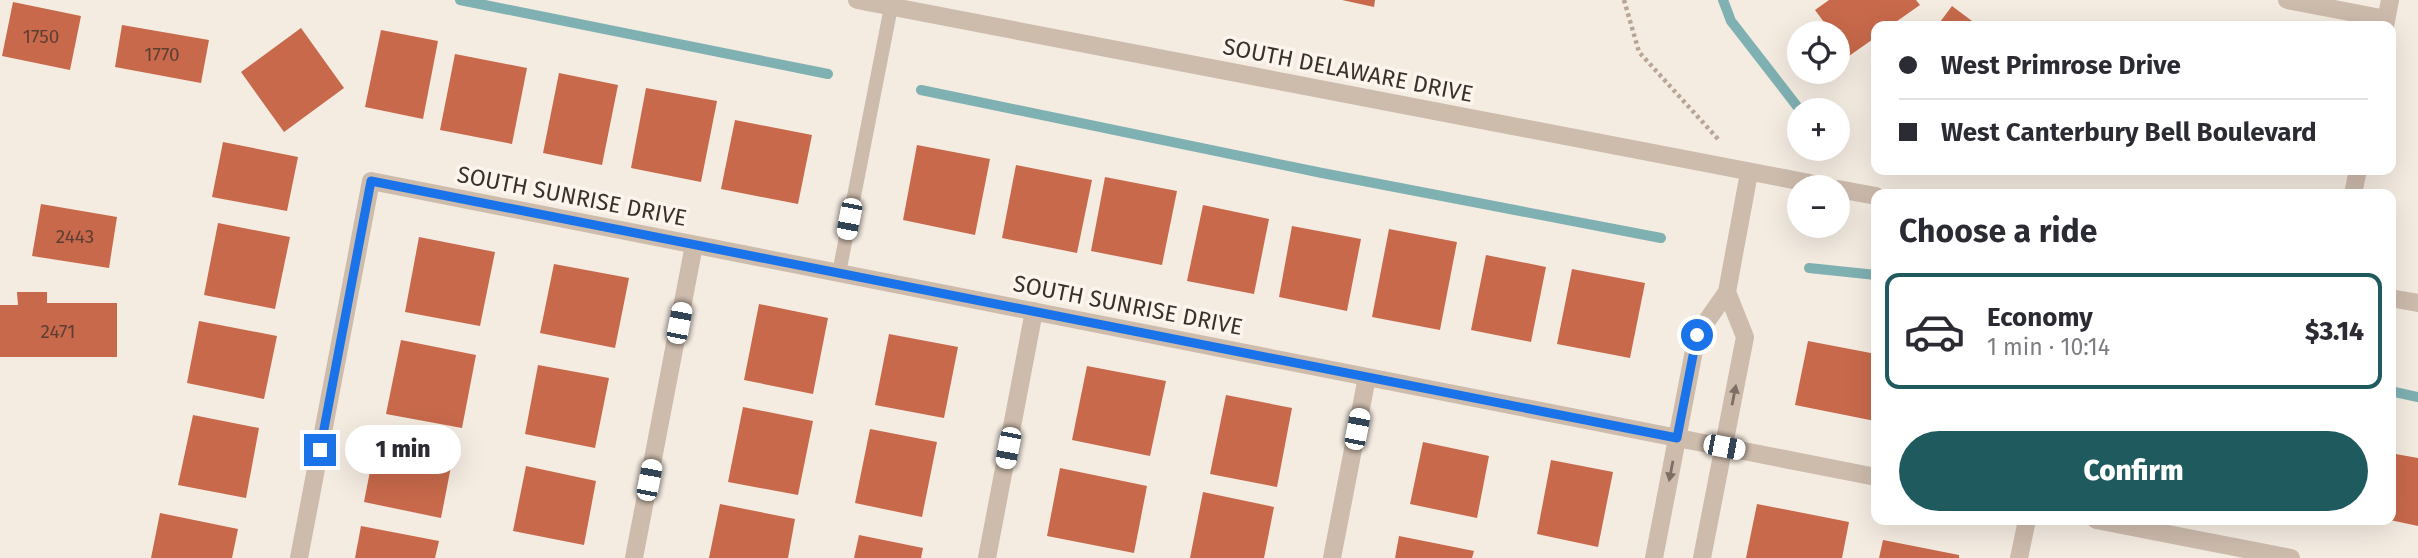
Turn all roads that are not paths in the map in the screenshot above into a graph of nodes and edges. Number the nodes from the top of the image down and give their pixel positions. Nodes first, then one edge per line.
1 (857, 0) edge
2 (2287, 0) edge
3 (2390, 0) edge
4 (891, 6) junction
5 (2376, 21) edge
6 (2385, 21) edge
7 (1749, 173) junction
8 (1787, 180) edge
9 (1850, 191) edge
10 (1871, 195) edge
11 (694, 245) junction
12 (839, 273) junction
13 (1727, 292) junction
14 (2396, 299) edge
15 (2418, 303) edge
16 (1034, 311) junction
17 (1367, 377) junction
18 (1677, 438) junction
19 (1724, 447) junction
20 (1871, 476) edge
21 (2026, 525) edge
22 (2122, 525) edge
23 (299, 558) edge
24 (634, 558) edge
25 (987, 558) edge
26 (1332, 558) edge
27 (1654, 558) edge
28 (1702, 558) edge
29 (2019, 558) edge
30 (2291, 558) edge

1 - 4 street, SOUTH DELAWARE DRIVE
2 - 5 street
3 - 6 street
4 - 7 street, SOUTH DELAWARE DRIVE
4 - 12 lane
7 - 8 street, SOUTH DELAWARE DRIVE
7 - 13 street
9 - 10 street
11 - 12 street, SOUTH SUNRISE DRIVE
11 - 23 street, SOUTH SUNRISE DRIVE
11 - 24 street
12 - 16 street, SOUTH SUNRISE DRIVE
13 - 18 street
19 -> 13 street
14 - 15 street
16 - 17 street, SOUTH SUNRISE DRIVE
16 - 25 street
17 - 18 street, SOUTH SUNRISE DRIVE
17 - 26 street
18 - 19 street, SOUTH SUNRISE DRIVE
18 -> 27 street
19 - 20 street, SOUTH SUNRISE DRIVE
19 - 28 street
21 - 29 street
22 - 30 street

